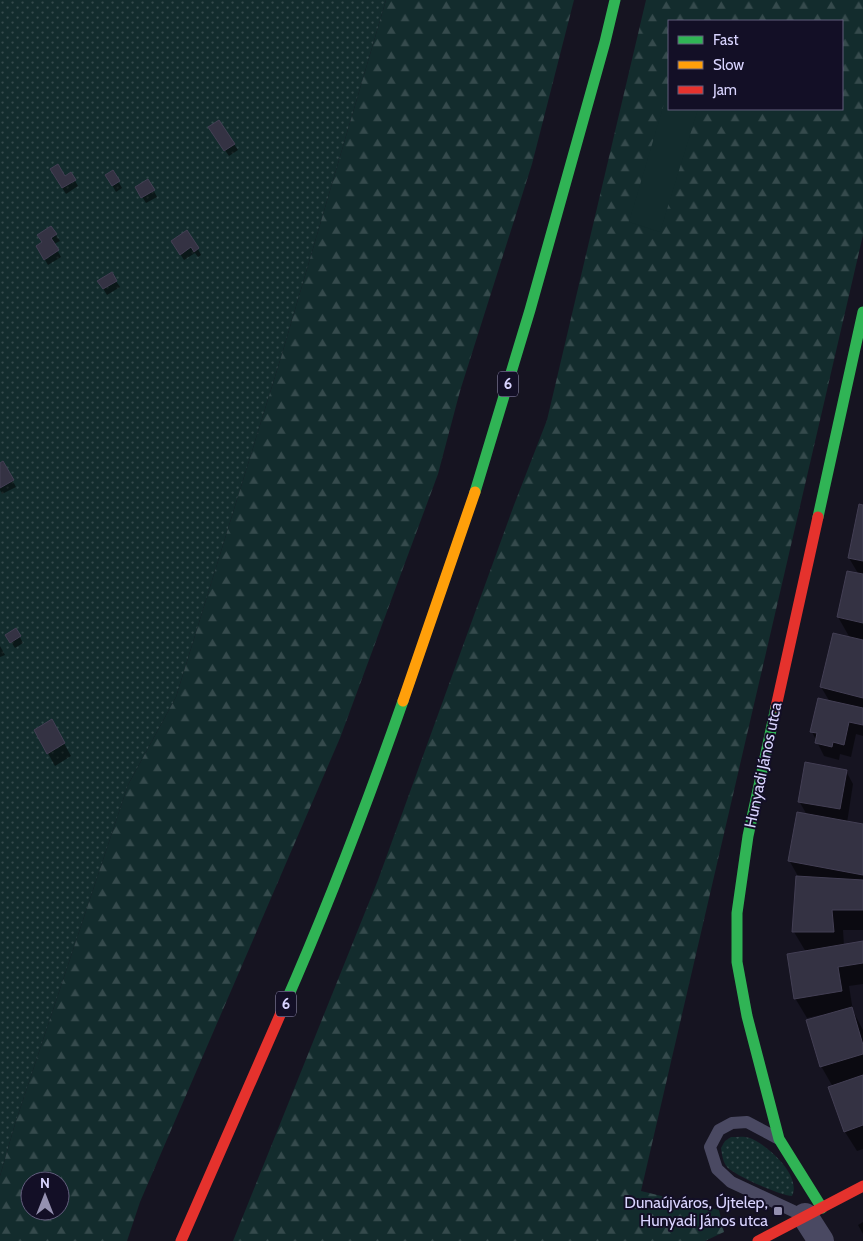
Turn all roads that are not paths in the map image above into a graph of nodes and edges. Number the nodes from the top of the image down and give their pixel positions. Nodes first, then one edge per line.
1 (615, 0) edge
2 (863, 312) edge
3 (779, 1139) junction
4 (863, 1186) edge
5 (813, 1212) junction
6 (181, 1241) edge
7 (758, 1241) edge
8 (821, 1241) edge

1 - 6 main road, 6
2 - 3 main road, Hunyadi János utca
3 - 5 main road, Hunyadi János utca
3 - 5 lane
4 - 5 main road
5 - 7 main road
5 - 8 street, Hunyadi János utca

